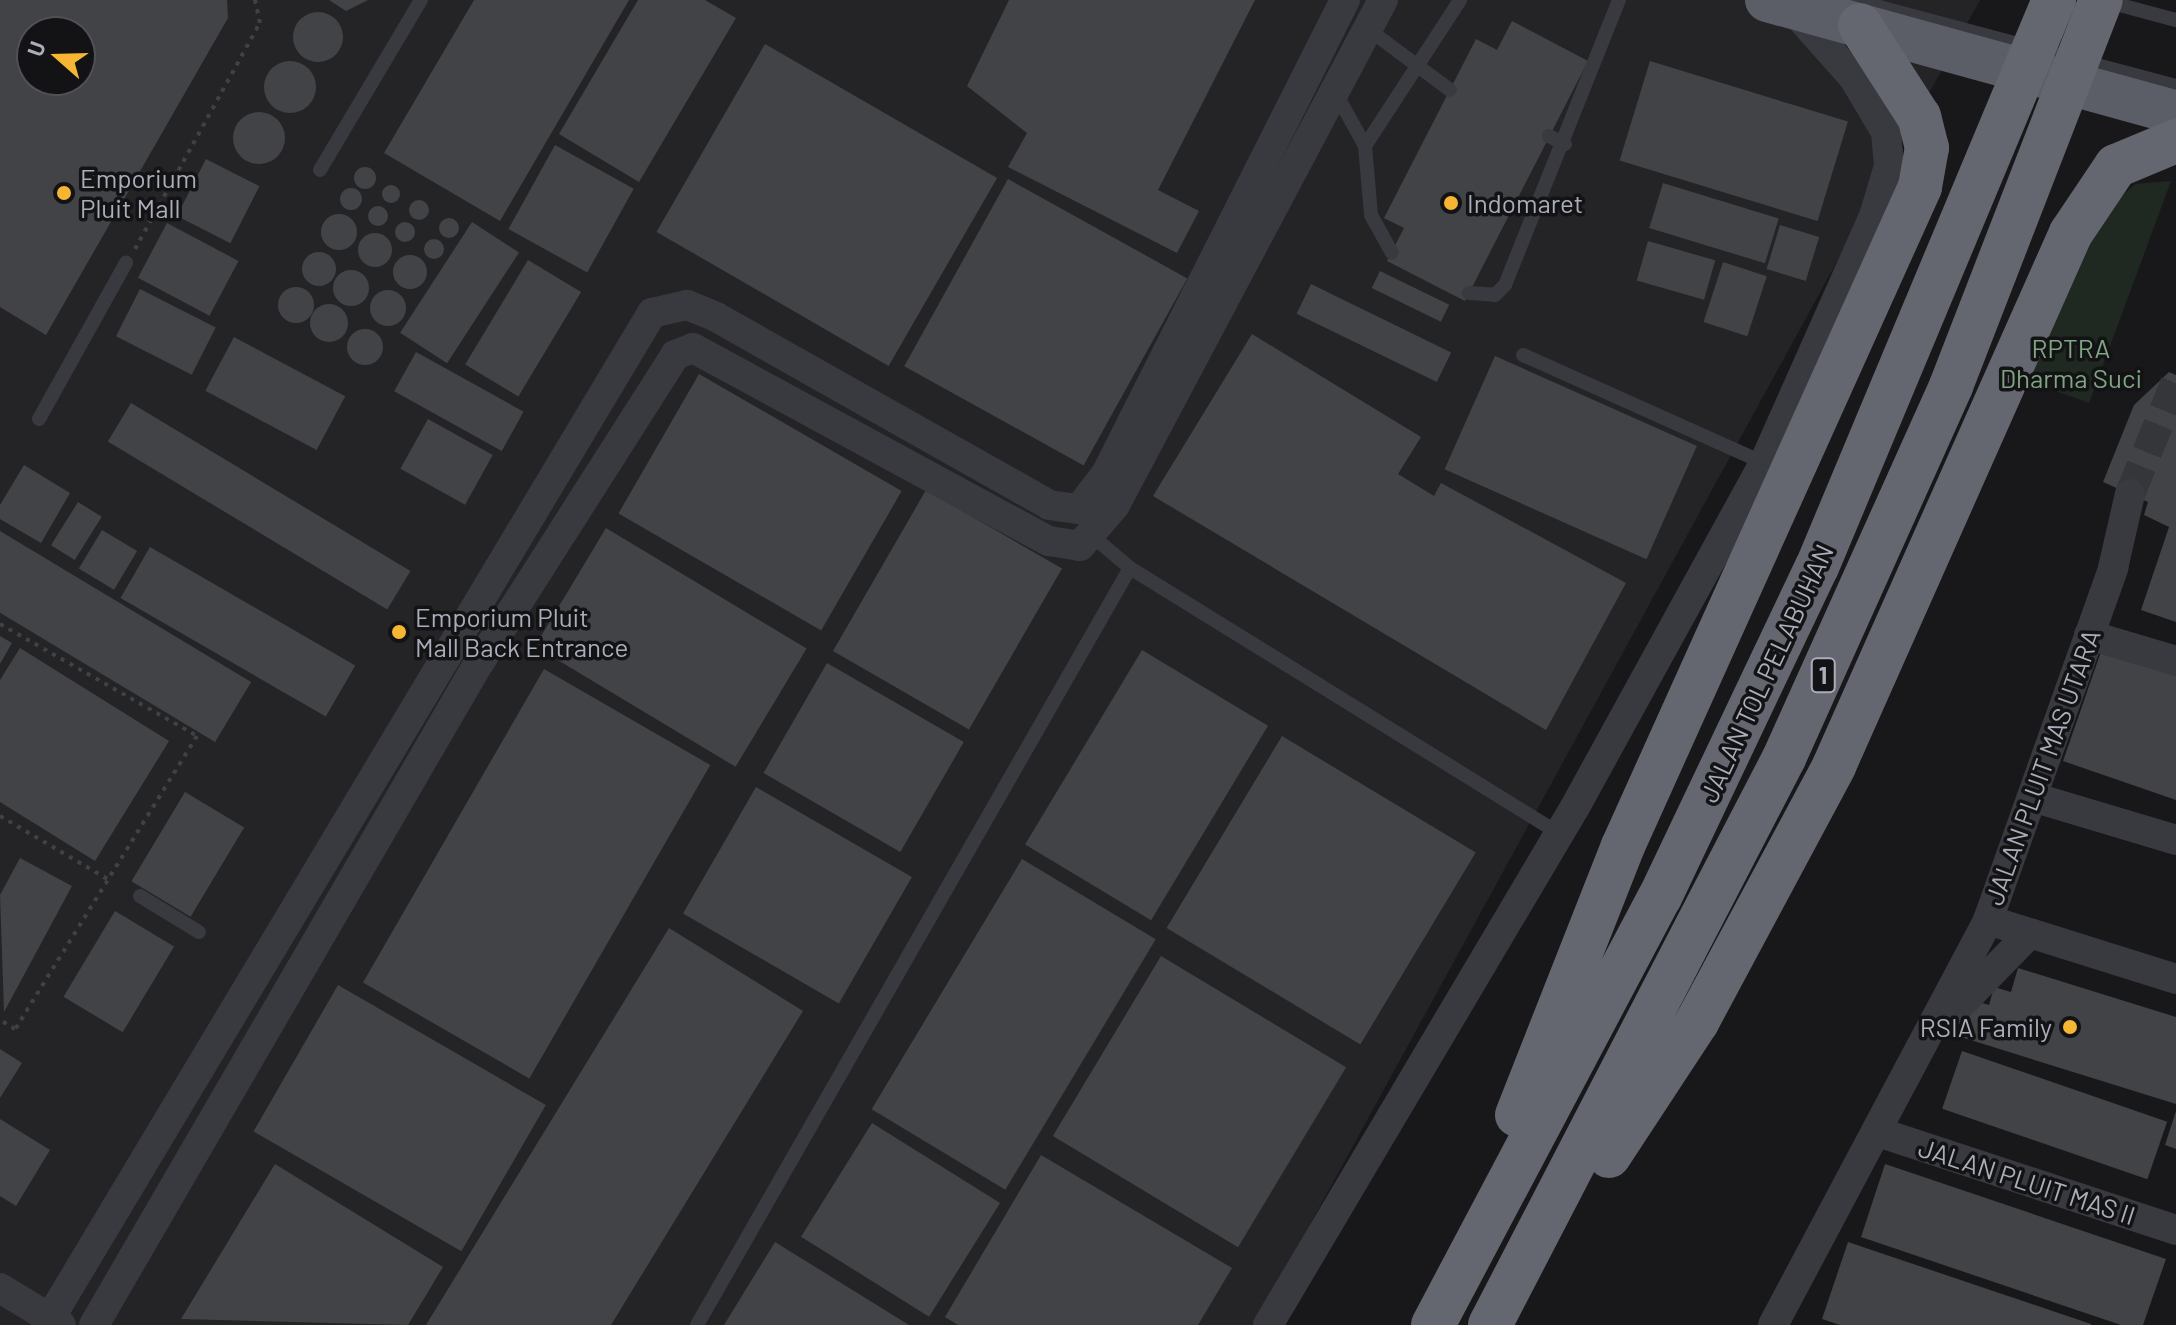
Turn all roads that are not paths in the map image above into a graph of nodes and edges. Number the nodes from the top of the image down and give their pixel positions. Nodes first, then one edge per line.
1 (421, 0) edge
2 (1345, 0) edge
3 (1383, 0) edge
4 (1460, 0) edge
5 (1619, 0) edge
6 (2054, 0) edge
7 (2101, 0) edge
8 (1778, 3) edge
9 (1862, 14) edge
10 (2176, 20) edge
11 (1368, 29) junction
12 (1416, 69) junction
13 (1322, 84) junction
14 (2176, 86) edge
15 (1450, 90) dead end
16 (2176, 113) edge
17 (1549, 136) dead end
18 (2176, 141) edge
19 (1565, 144) junction
20 (1365, 146) junction
21 (320, 170) dead end
22 (1392, 253) dead end
23 (126, 263) road end
24 (1469, 293) dead end
25 (652, 313) junction
26 (681, 348) junction
27 (1523, 355) dead end
28 (39, 419) dead end
29 (1764, 463) junction
30 (2130, 494) tunnel mouth
31 (1079, 509) junction
32 (1091, 538) junction
33 (1130, 568) junction
34 (2089, 635) junction
35 (2176, 661) edge
36 (2036, 798) junction
37 (1560, 834) junction
38 (2176, 840) edge
39 (140, 896) dead end
40 (1988, 920) junction
41 (199, 932) dead end
42 (2030, 933) junction
43 (2176, 979) edge
44 (1932, 1032) junction
45 (1878, 1132) junction
46 (2176, 1230) edge
47 (0, 1288) edge
48 (1437, 1318) edge
49 (52, 1323) edge
50 (94, 1325) edge
51 (697, 1325) edge
52 (1268, 1325) edge
53 (1490, 1325) edge
54 (1498, 1325) edge
55 (1773, 1325) edge

1 - 21 lane
2 - 13 street
3 - 11 street
4 - 12 lane
5 - 19 lane
6 - 48 highway, JALAN TOL PELABUHAN / 1
7 - 10 lane
7 - 53 highway, JALAN TOL PELABUHAN / 1
8 - 9 highway
8 - 29 street
9 - 14 lane
9 - 16 highway
9 - 48 highway
11 - 12 lane
11 - 13 street
12 - 15 lane
12 - 20 lane
13 - 20 lane
13 - 31 street
13 - 32 street
17 - 19 lane
18 - 54 highway
19 - 24 lane
20 - 22 lane
23 - 28 lane
25 - 26 street
25 - 31 street
25 - 49 street
26 - 32 street
26 - 50 street
27 - 29 lane
29 - 37 street
30 - 34 street, JALAN PLUIT MAS UTARA
31 - 32 lane
32 - 33 lane
33 - 37 lane
33 - 51 lane
34 - 35 street
34 - 36 street, JALAN PLUIT MAS UTARA
36 - 38 street
36 - 40 street, JALAN PLUIT MAS UTARA
37 - 52 street
39 - 41 lane
40 - 42 street
40 - 44 street, JALAN PLUIT MAS UTARA
42 - 43 street
42 - 44 street, JALAN PLUIT MAS UTARA
44 - 45 street, JALAN PLUIT MAS UTARA
45 - 46 street, JALAN PLUIT MAS II
45 - 55 street, JALAN PLUIT MAS UTARA
47 - 49 street

